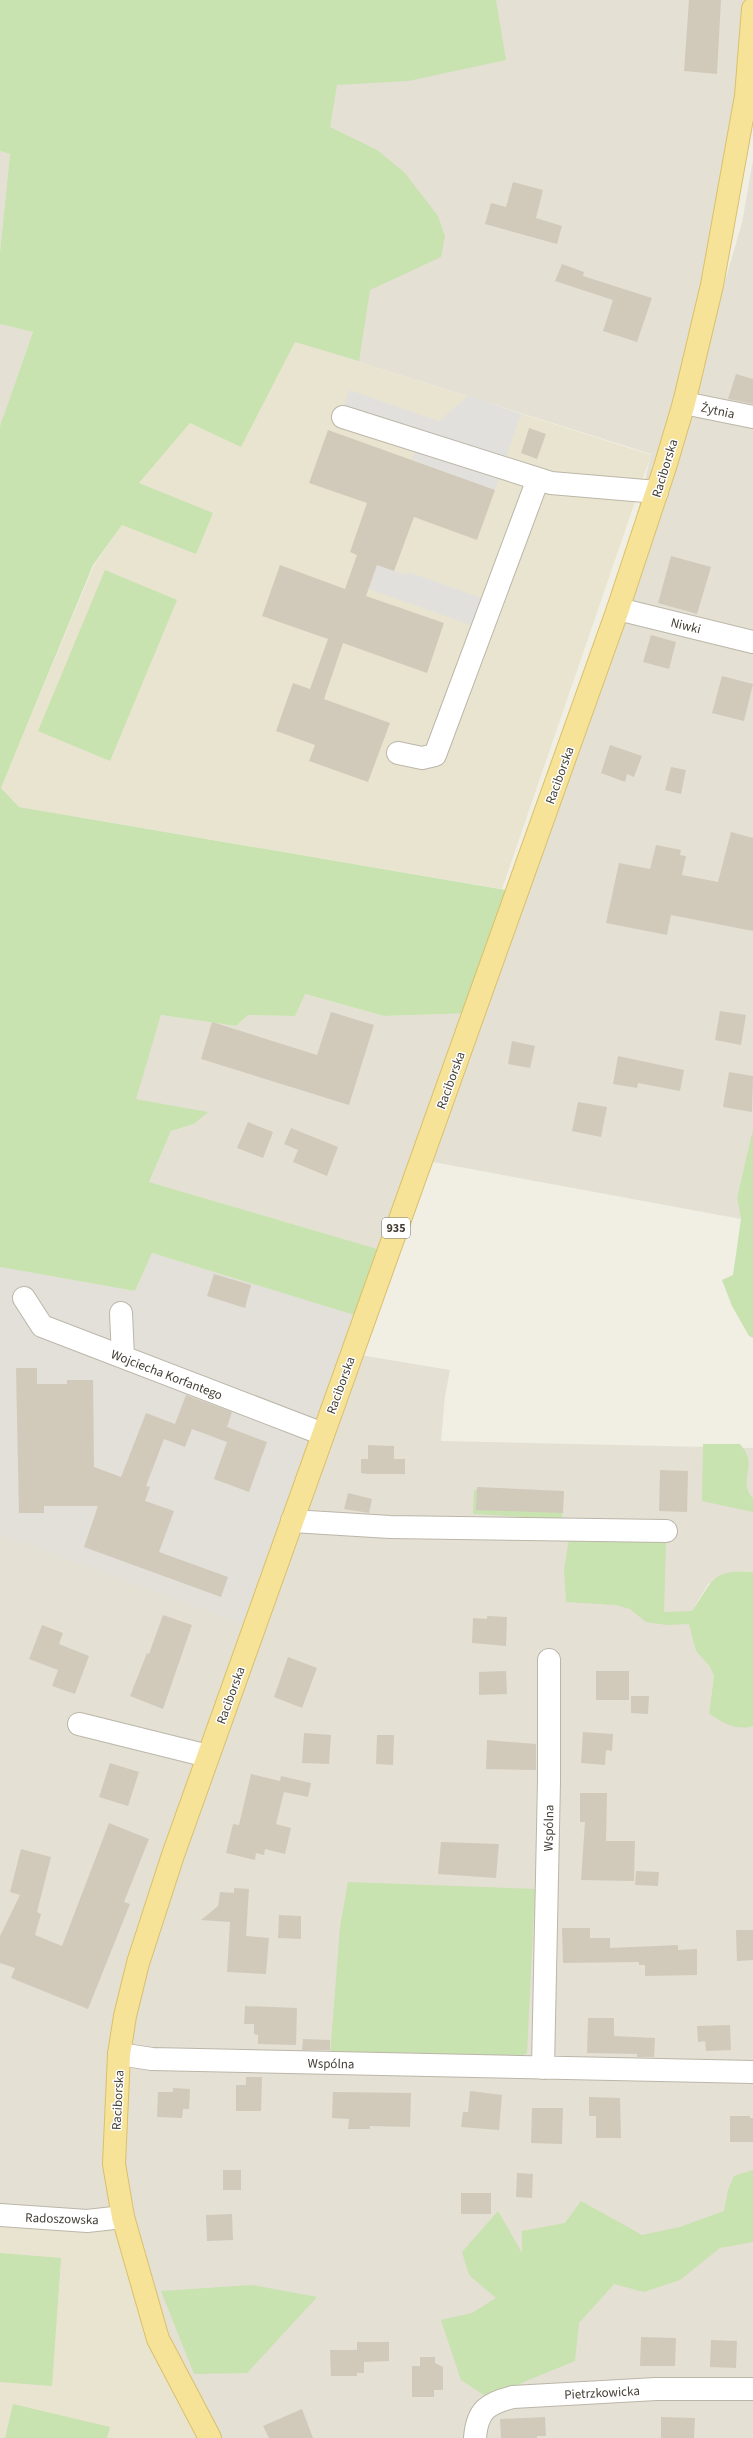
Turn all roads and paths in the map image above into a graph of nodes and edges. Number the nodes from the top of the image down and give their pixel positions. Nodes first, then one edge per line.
1 (753, 9) edge
2 (684, 402) junction
3 (343, 417) dead end
4 (753, 417) edge
5 (538, 479) junction
6 (657, 492) junction
7 (618, 609) junction
8 (753, 642) edge
9 (398, 753) dead end
10 (24, 1298) dead end
11 (121, 1313) dead end
12 (123, 1357) junction
13 (323, 1434) junction
14 (292, 1521) junction
15 (666, 1531) dead end
16 (549, 1660) dead end
17 (79, 1724) dead end
18 (208, 1756) junction
19 (119, 2054) junction
20 (543, 2068) junction
21 (753, 2072) edge
22 (0, 2215) edge
23 (123, 2217) junction
24 (753, 2389) edge
25 (210, 2438) edge
26 (475, 2438) edge

1 - 2 main road, Raciborska / 935
2 - 4 street, Żytnia
2 - 6 main road, Raciborska / 935
3 - 5 street
5 - 6 street
5 - 9 street
6 - 7 main road, Raciborska / 935
7 - 8 street, Niwki
7 - 13 main road, Raciborska / 935
10 - 12 street, Wojciecha Korfantego
11 - 12 street
12 - 13 street, Wojciecha Korfantego
13 - 14 main road, Raciborska / 935
14 - 15 street
14 - 18 main road, Raciborska / 935
16 - 20 street, Wspólna
17 - 18 street
18 - 19 main road, Raciborska / 935
19 - 20 street, Wspólna
19 - 23 main road, Raciborska / 935
20 - 21 street, Wspólna
22 - 23 street, Radoszowska
23 - 25 main road, Raciborska / 935
24 - 26 street, Pietrzkowicka

